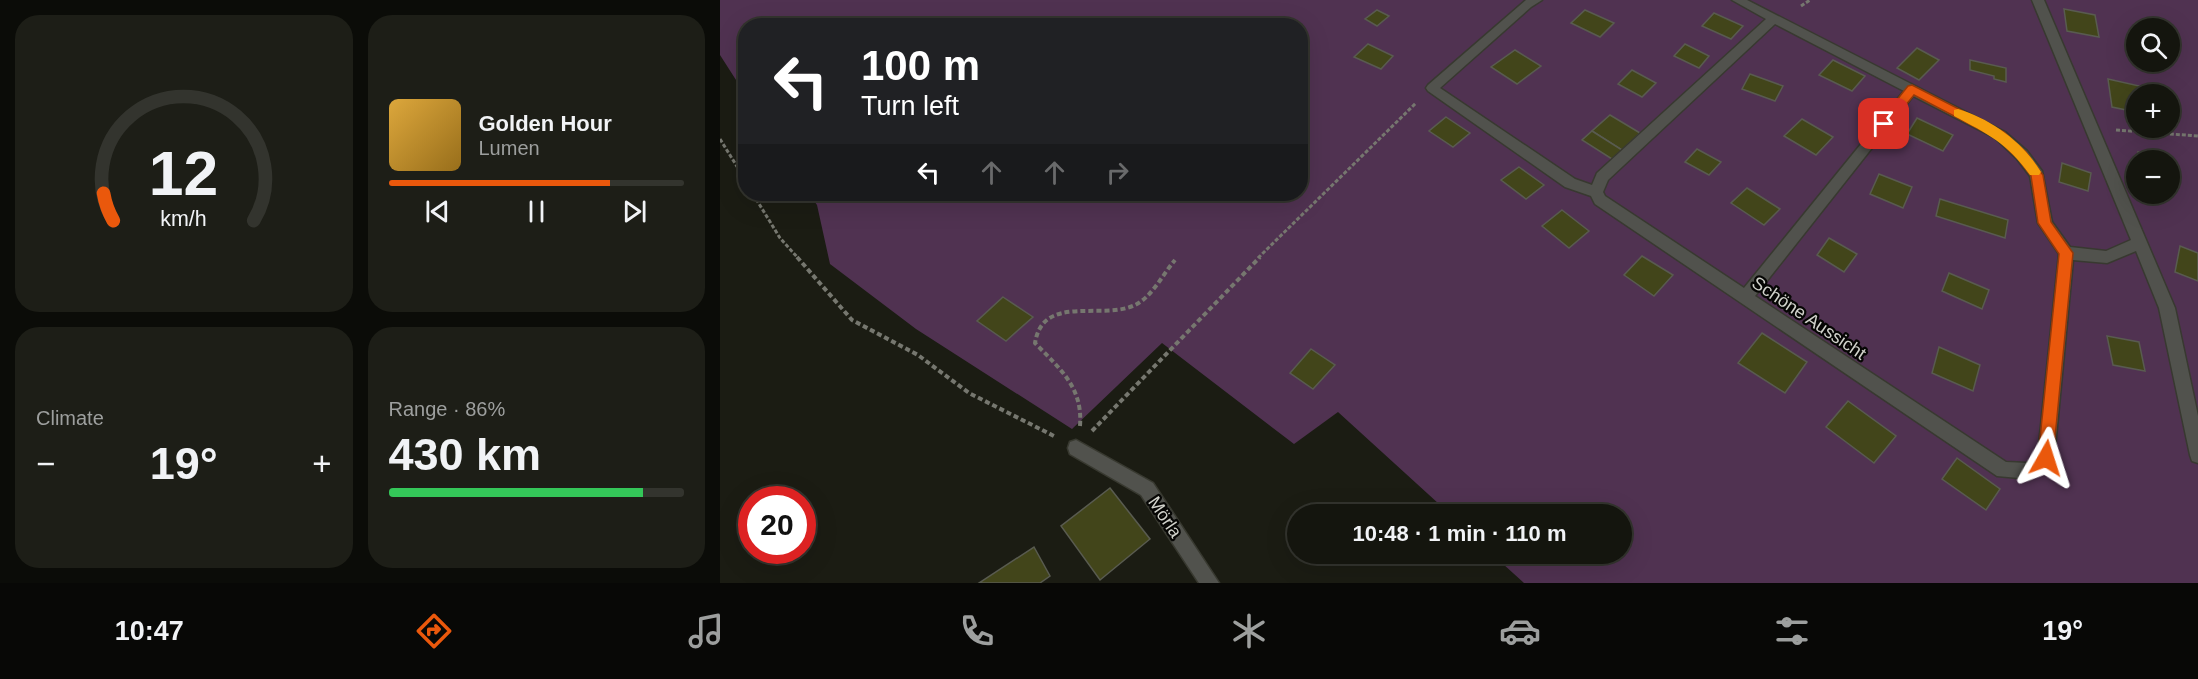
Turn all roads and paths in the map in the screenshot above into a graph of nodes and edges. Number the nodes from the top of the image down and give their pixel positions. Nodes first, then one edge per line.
1 (1536, 0) edge
2 (1738, 0) edge
3 (2038, 0) edge
4 (1775, 18) junction
5 (1432, 88) junction
6 (1912, 89) junction
7 (2092, 128) junction
8 (2198, 136) edge
9 (720, 139) edge
10 (738, 168) edge
11 (1596, 192) junction
12 (757, 201) edge
13 (2140, 243) junction
14 (2066, 253) junction
15 (1175, 260) dead end
16 (1745, 298) junction
17 (1076, 448) junction
18 (2198, 455) edge
19 (1210, 583) edge

1 - 5 street
2 - 4 street
3 - 7 street
4 - 6 street
4 - 11 street
5 - 11 street
5 - 17 path
6 - 14 street
6 - 16 street
7 - 8 path
7 - 13 street
9 - 10 path
11 - 16 street, Schöne Aussicht
12 - 17 path
13 - 14 street
13 - 18 street
14 - 16 street, Schöne Aussicht
15 - 17 path
17 - 19 street, Mörla

